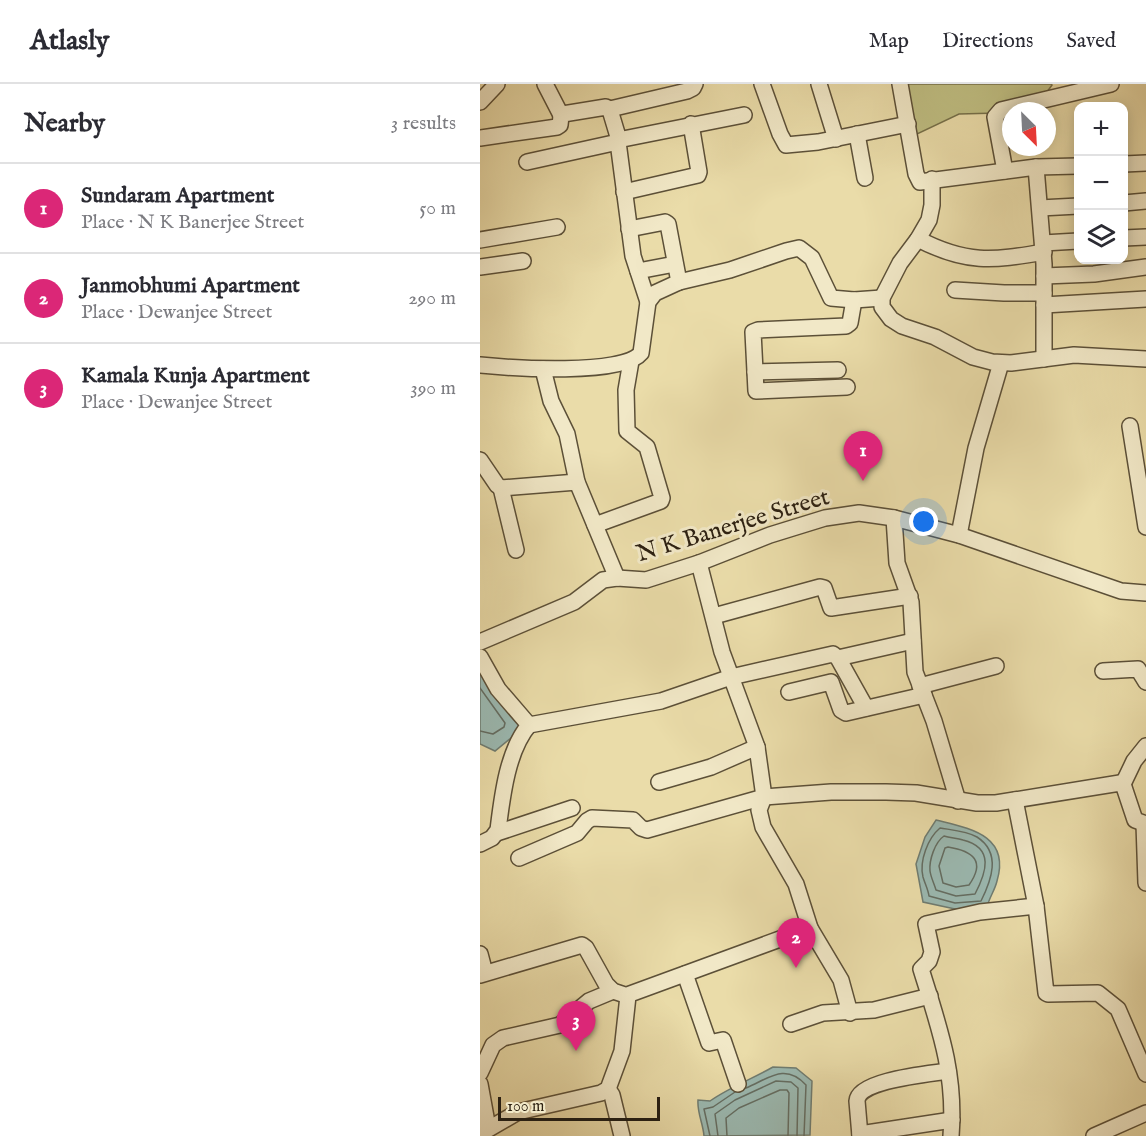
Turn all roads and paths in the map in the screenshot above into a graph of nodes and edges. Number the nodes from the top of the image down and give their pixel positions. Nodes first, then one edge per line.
1 (497, 84) edge
2 (545, 84) edge
3 (695, 84) edge
4 (762, 84) edge
5 (819, 84) edge
6 (900, 84) edge
7 (1111, 84) edge
8 (1094, 85) edge
9 (480, 102) edge
10 (610, 109) junction
11 (561, 115) junction
12 (744, 115) dead end
13 (691, 124) junction
14 (908, 124) junction
15 (857, 135) junction
16 (480, 138) edge
17 (836, 139) junction
18 (618, 141) junction
19 (527, 162) dead end
20 (1146, 163) edge
21 (1128, 164) edge
22 (1074, 166) edge
23 (1036, 167) junction
24 (1005, 171) junction
25 (865, 178) dead end
26 (932, 179) junction
27 (624, 192) junction
28 (1146, 201) edge
29 (1128, 203) edge
30 (1074, 206) edge
31 (1040, 208) junction
32 (557, 227) dead end
33 (629, 229) junction
34 (1146, 237) edge
35 (1128, 238) edge
36 (918, 239) junction
37 (480, 240) edge
38 (1074, 241) edge
39 (1043, 247) junction
40 (523, 261) dead end
41 (481, 263) edge
42 (675, 264) junction
43 (1146, 267) edge
44 (638, 271) junction
45 (1044, 276) junction
46 (679, 282) junction
47 (955, 290) dead end
48 (882, 298) junction
49 (1044, 299) junction
50 (1146, 299) edge
51 (854, 300) junction
52 (648, 302) junction
53 (1044, 359) junction
54 (1146, 359) edge
55 (631, 361) junction
56 (1000, 363) junction
57 (480, 365) edge
58 (543, 369) junction
59 (838, 370) dead end
60 (755, 372) junction
61 (847, 387) dead end
62 (1130, 426) dead end
63 (480, 460) edge
64 (577, 482) junction
65 (501, 488) junction
66 (894, 518) junction
67 (595, 525) junction
68 (1146, 527) edge
69 (959, 535) junction
70 (516, 550) dead end
71 (699, 563) junction
72 (617, 578) junction
73 (1146, 593) edge
74 (910, 596) junction
75 (714, 616) junction
76 (913, 641) junction
77 (480, 642) edge
78 (480, 657) edge
79 (838, 658) junction
80 (996, 666) dead end
81 (1103, 671) dead end
82 (730, 677) junction
83 (1146, 682) edge
84 (922, 691) junction
85 (789, 692) dead end
86 (866, 708) junction
87 (529, 725) junction
88 (1146, 746) edge
89 (757, 747) junction
90 (659, 782) dead end
91 (1123, 784) junction
92 (1015, 800) junction
93 (958, 801) junction
94 (761, 803) junction
95 (572, 808) dead end
96 (1145, 824) edge
97 (497, 833) junction
98 (480, 844) edge
99 (519, 858) dead end
100 (1146, 883) edge
101 (1036, 906) junction
102 (810, 928) junction
103 (480, 954) edge
104 (483, 974) edge
105 (685, 974) junction
106 (613, 991) junction
107 (628, 996) junction
108 (930, 996) junction
109 (850, 1013) junction
110 (791, 1024) dead end
111 (948, 1071) junction
112 (480, 1073) edge
113 (1146, 1074) edge
114 (480, 1084) edge
115 (738, 1084) dead end
116 (608, 1089) junction
117 (1146, 1113) edge
118 (952, 1120) junction
119 (484, 1131) edge
120 (860, 1135) edge
121 (622, 1136) edge
122 (951, 1136) edge
123 (1094, 1136) edge

1 - 9 street
2 - 11 street
3 - 10 street
4 - 17 street
5 - 17 street
6 - 14 street
7 - 8 street
8 - 24 street
10 - 11 street
10 - 18 street
11 - 16 street
12 - 13 street
13 - 18 street
13 - 27 street
14 - 15 street
14 - 26 street
15 - 17 street
15 - 25 street
18 - 19 street
18 - 27 street
20 - 21 street
22 - 23 street
23 - 24 street
23 - 31 street
24 - 26 street
26 - 36 street
27 - 33 street
28 - 29 street
30 - 31 street
31 - 39 street
32 - 37 street
33 - 42 street
33 - 44 street
34 - 35 street
36 - 39 street
36 - 48 street
38 - 39 street
39 - 45 street
40 - 41 street
42 - 44 street
42 - 46 street
43 - 45 street
44 - 52 street
45 - 49 street
46 - 51 street
46 - 52 street
47 - 49 street
48 - 51 street
48 - 56 street
49 - 50 street
49 - 53 street
51 - 60 street
52 - 55 street
53 - 54 street
53 - 56 street
55 - 58 street
55 - 67 street
56 - 69 street
57 - 58 street
58 - 64 street
59 - 60 street
60 - 61 street
62 - 68 street
63 - 65 street
64 - 65 street
64 - 67 street
65 - 70 street
66 - 69 street, N K Banerjee Street
66 - 71 street, N K Banerjee Street
66 - 74 street
67 - 72 street
69 - 73 street, N K Banerjee Street
71 - 72 street, N K Banerjee Street
71 - 75 street
72 - 77 street, N K Banerjee Street
74 - 75 street
74 - 76 street
75 - 82 street
76 - 79 street
76 - 84 street
78 - 87 street
79 - 82 street
79 - 86 street
80 - 84 street
81 - 83 street
82 - 87 street
82 - 89 street
84 - 86 street
84 - 93 street
85 - 86 street
87 - 97 street
88 - 91 street
89 - 90 street
89 - 94 street
91 - 92 street
91 - 96 street
92 - 93 street
92 - 101 street
93 - 94 street
94 - 99 street
94 - 102 street
95 - 97 street
96 - 100 street
97 - 98 street
101 - 108 street
101 - 113 street
102 - 105 street
102 - 109 street
103 - 104 street
104 - 106 street
105 - 107 street
105 - 115 street
106 - 107 street
106 - 112 street
107 - 116 street
108 - 109 street
108 - 111 street
109 - 110 street
111 - 118 street
111 - 120 street
114 - 119 street
116 - 119 street
116 - 121 street
117 - 123 street
118 - 120 street
118 - 122 street

